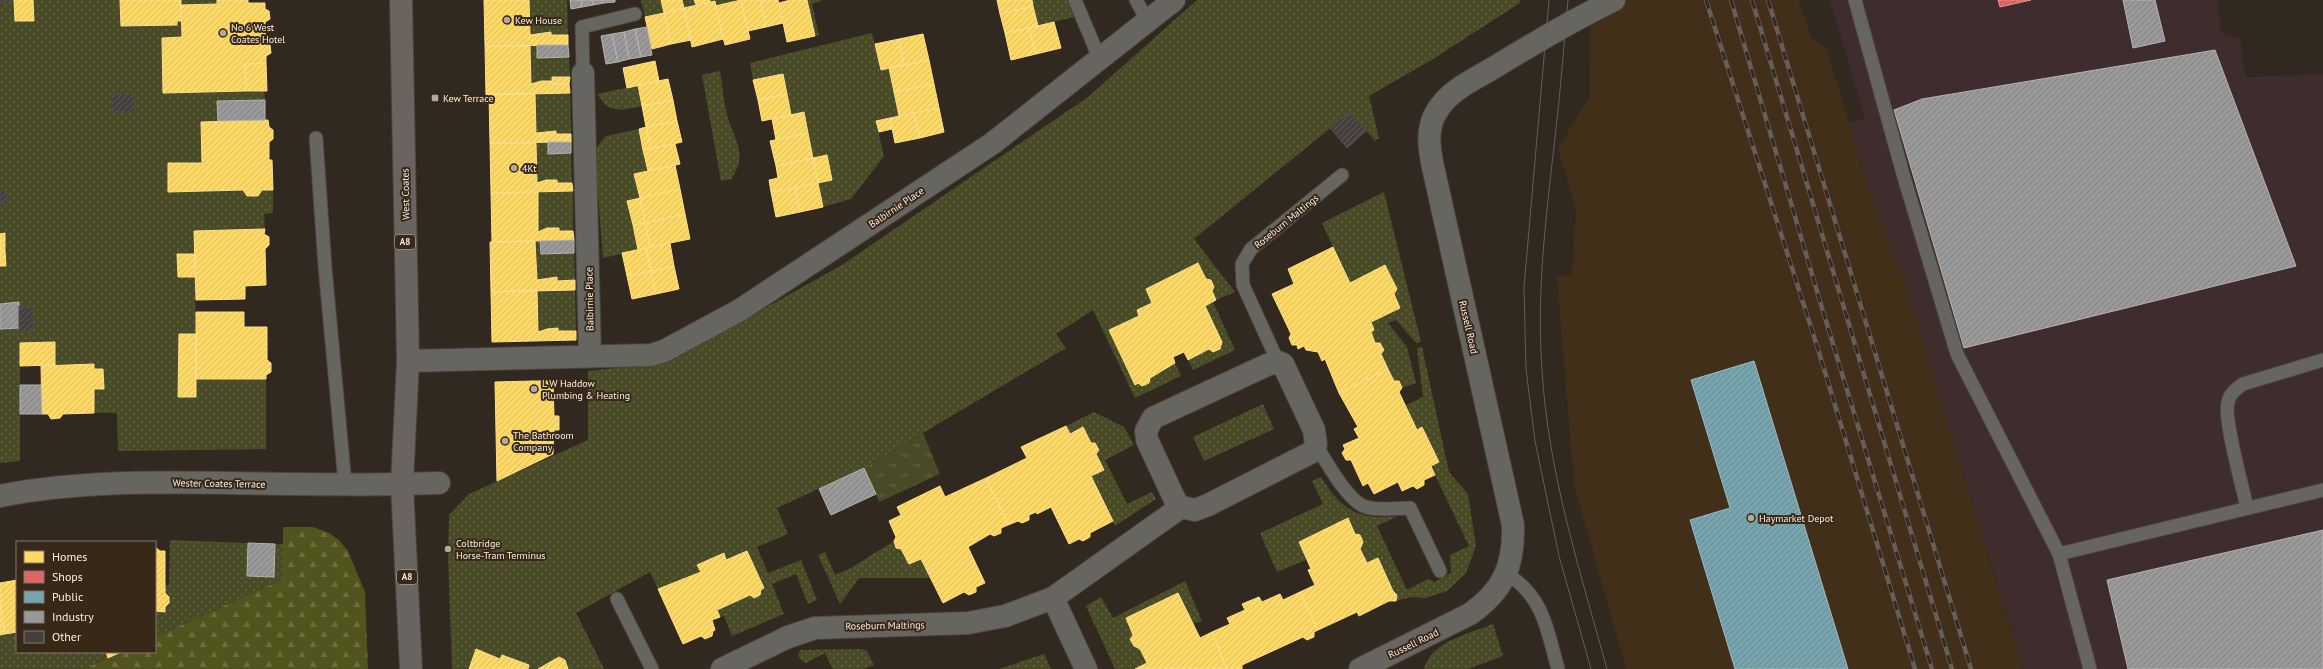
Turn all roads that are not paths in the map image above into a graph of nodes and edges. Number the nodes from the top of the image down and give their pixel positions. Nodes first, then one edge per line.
1 (401, 0) edge
2 (1075, 0) edge
3 (1136, 0) edge
4 (1174, 0) edge
5 (1614, 0) edge
6 (1855, 0) edge
7 (635, 14) dead end
8 (1148, 22) junction
9 (1100, 60) junction
10 (584, 73) joint
11 (316, 138) dead end
12 (1342, 175) dead end
13 (590, 356) junction
14 (2323, 360) edge
15 (408, 361) junction
16 (1278, 362) junction
17 (1316, 445) junction
18 (439, 483) dead end
19 (345, 484) junction
20 (402, 484) junction
21 (2323, 490) edge
22 (0, 496) edge
23 (1181, 507) junction
24 (2247, 508) junction
25 (2059, 554) junction
26 (1440, 571) dead end
27 (1507, 574) junction
28 (1053, 598) junction
29 (617, 599) dead end
30 (411, 669) edge
31 (652, 669) edge
32 (722, 669) edge
33 (1086, 669) edge
34 (1360, 669) edge
35 (1558, 669) edge
36 (2090, 669) edge

1 - 15 main road, West Coates / A8
2 - 9 lane
3 - 8 lane
4 - 8 street, Balbirnie Place
5 - 27 street, Russell Road
6 - 25 lane
7 - 10 lane
8 - 9 street, Balbirnie Place
9 - 13 street, Balbirnie Place
10 - 13 street, Balbirnie Place
11 - 19 lane
12 - 16 lane, Roseburn Maltings
13 - 15 street, Balbirnie Place
14 - 24 lane
15 - 20 main road, West Coates / A8
16 - 17 street, Roseburn Maltings
16 - 23 street
17 - 23 street
17 - 26 lane, Roseburn Maltings
18 - 20 street, Wester Coates Terrace
19 - 20 street, Wester Coates Terrace
19 - 22 street, Wester Coates Terrace
20 - 30 main road, A8
21 - 24 lane
23 - 28 street, Roseburn Maltings
24 - 25 lane
25 - 36 lane
27 - 34 street, Russell Road
27 - 35 lane
28 - 32 street, Roseburn Maltings
28 - 33 street
29 - 31 lane

